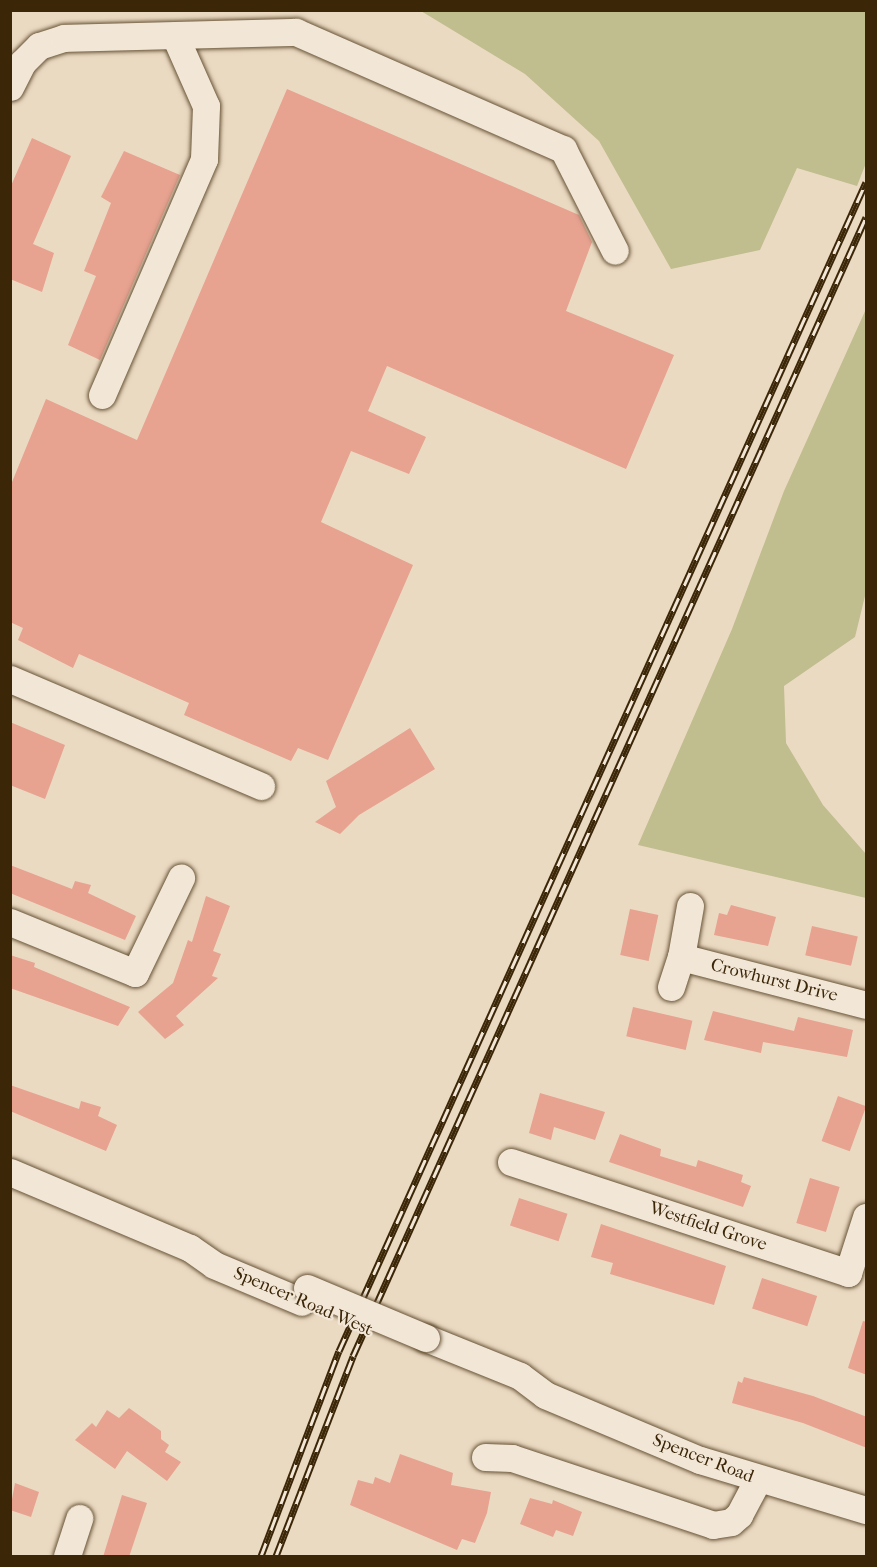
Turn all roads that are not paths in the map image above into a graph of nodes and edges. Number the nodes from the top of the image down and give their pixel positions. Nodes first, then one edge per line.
1 (175, 36) junction
2 (10, 87) edge
3 (615, 251) dead end
4 (102, 395) dead end
5 (10, 679) edge
6 (261, 786) dead end
7 (181, 878) dead end
8 (690, 906) dead end
9 (10, 922) edge
10 (681, 957) junction
11 (671, 987) dead end
12 (867, 1005) edge
13 (511, 1162) dead end
14 (10, 1172) edge
15 (867, 1217) edge
16 (423, 1344) joint
17 (485, 1457) dead end
18 (758, 1480) junction
19 (867, 1510) edge
20 (79, 1518) dead end
21 (67, 1557) edge

1 - 2 street
1 - 3 street
1 - 4 street
5 - 6 street
7 - 9 street
8 - 10 street
10 - 11 street
10 - 12 street, Crowhurst Drive
13 - 15 street, Westfield Grove
14 - 16 street, Spencer Road West
16 - 18 street, Spencer Road
17 - 18 street
18 - 19 street, Spencer Road
20 - 21 street

